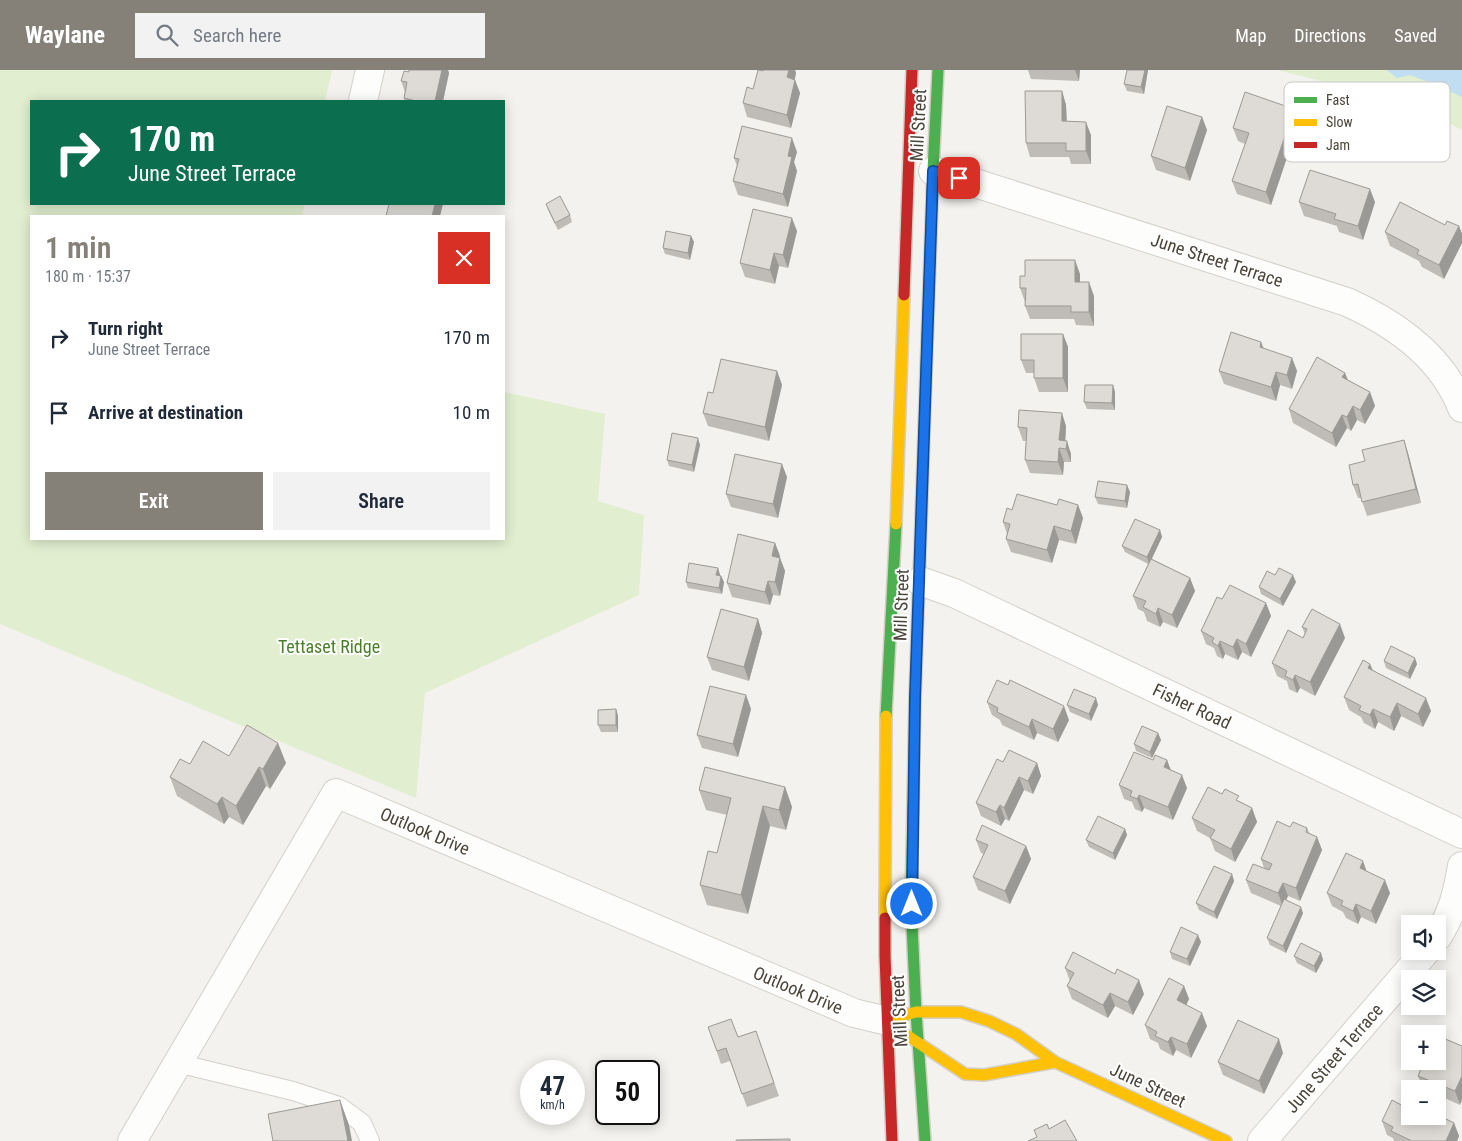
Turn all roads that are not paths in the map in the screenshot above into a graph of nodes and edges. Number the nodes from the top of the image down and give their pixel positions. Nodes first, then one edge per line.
1 (370, 70) edge
2 (912, 70) edge
3 (938, 70) edge
4 (363, 100) edge
5 (933, 171) junction
6 (1462, 408) edge
7 (920, 581) junction
8 (1462, 834) edge
9 (1462, 866) edge
10 (1446, 922) edge
11 (1418, 960) edge
12 (916, 1012) junction
13 (887, 1021) junction
14 (918, 1042) junction
15 (1055, 1062) junction
16 (177, 1063) junction
17 (132, 1141) edge
18 (370, 1141) edge
19 (892, 1141) edge
20 (925, 1141) edge
21 (1226, 1141) edge
22 (1262, 1141) edge

1 - 4 street
2 - 13 main road, Mill Street
3 - 5 main road, Mill Street
5 - 6 street, June Street Terrace
5 - 7 main road, Mill Street
7 - 8 street, Fisher Road
7 - 12 main road, Mill Street
9 - 10 street
11 - 22 street, June Street Terrace
12 - 13 main road, June Street
12 - 14 main road, Mill Street
12 - 15 main road, June Street
13 - 14 main road
13 - 16 street, Outlook Drive
13 - 19 main road, Mill Street
14 - 15 main road
14 - 20 main road, Mill Street
15 - 21 main road, June Street
16 - 17 street, Outlook Drive
16 - 18 lane

